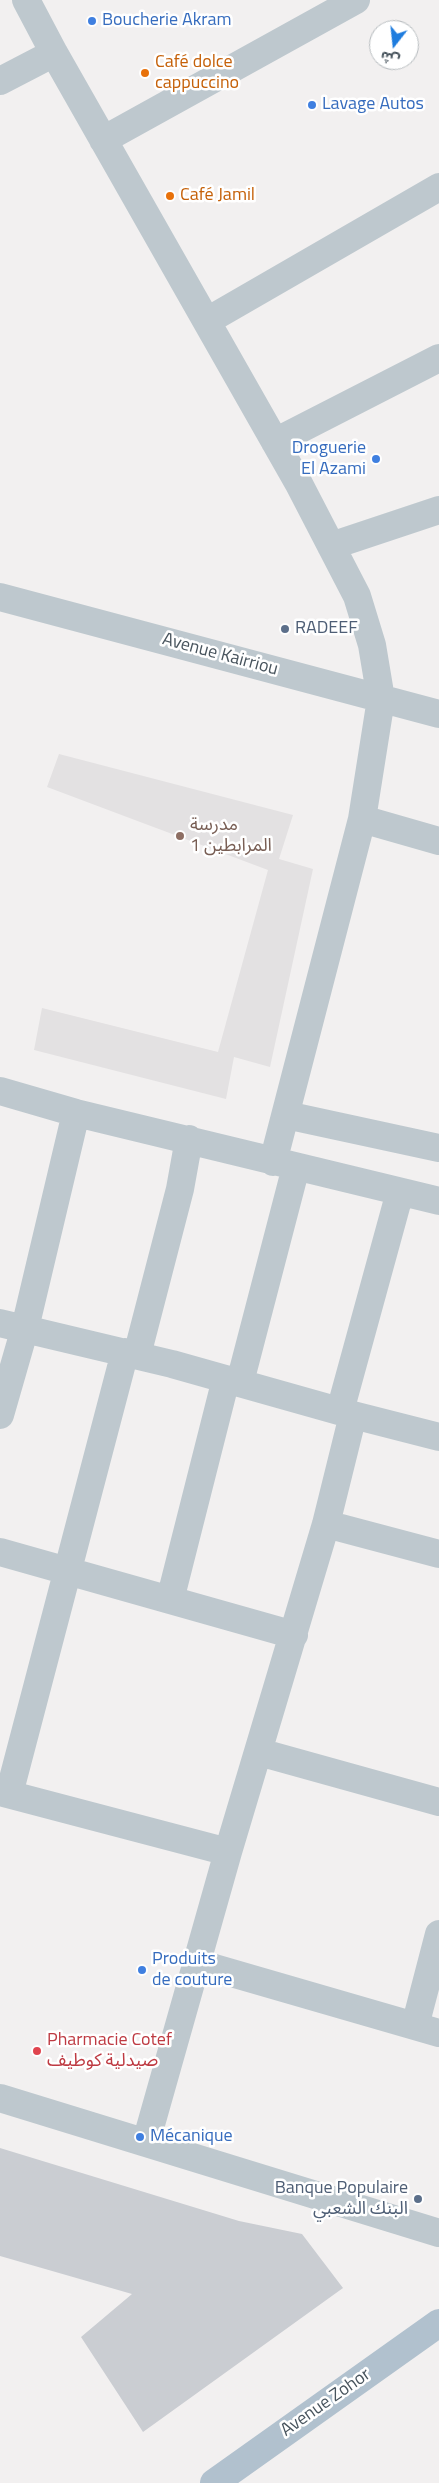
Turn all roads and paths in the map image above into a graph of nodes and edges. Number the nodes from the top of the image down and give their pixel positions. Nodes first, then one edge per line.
1 (26, 0) edge
2 (356, 0) edge
3 (54, 53) junction
4 (0, 81) edge
5 (103, 140) junction
6 (439, 187) edge
7 (208, 321) junction
8 (439, 358) edge
9 (275, 442) junction
10 (439, 510) edge
11 (331, 546) junction
12 (0, 597) edge
13 (382, 699) junction
14 (439, 714) edge
15 (362, 819) junction
16 (439, 841) edge
17 (0, 1091) edge
18 (76, 1113) junction
19 (286, 1114) junction
20 (189, 1139) junction
21 (439, 1148) edge
22 (285, 1165) junction
23 (400, 1192) junction
24 (439, 1201) edge
25 (12, 1325) edge
26 (131, 1354) junction
27 (233, 1380) junction
28 (347, 1413) junction
29 (0, 1415) edge
30 (439, 1438) edge
31 (326, 1524) junction
32 (0, 1552) edge
33 (439, 1554) edge
34 (66, 1571) junction
35 (170, 1600) junction
36 (294, 1634) junction
37 (259, 1752) junction
38 (4, 1793) edge
39 (439, 1802) edge
40 (228, 1852) junction
41 (439, 1934) edge
42 (197, 1963) junction
43 (427, 2029) edge
44 (0, 2098) edge
45 (146, 2142) junction
46 (439, 2233) edge
47 (439, 2323) edge
48 (214, 2483) edge

1 - 3 street
2 - 5 street
3 - 4 street
3 - 5 street
5 - 7 street
6 - 7 street
7 - 9 street
8 - 9 street
9 - 11 street
10 - 11 street
11 - 13 street
12 - 13 street, Avenue Kairriou
13 - 14 street, Avenue Kairriou
13 - 15 street
15 - 16 street
15 - 19 street
17 - 18 street
18 - 20 street
18 - 25 street
19 - 21 street
19 - 22 street
20 - 22 street
20 - 26 street
22 - 23 street
22 - 27 street
23 - 24 street
23 - 28 street
25 - 26 street
25 - 29 street
26 - 27 street
26 - 34 street
27 - 28 street
27 - 35 street
28 - 30 street
28 - 31 street
31 - 33 street
31 - 36 street
32 - 34 street
34 - 35 street
34 - 38 street
35 - 36 street
36 - 37 street
37 - 39 street
37 - 40 street
38 - 40 street
40 - 42 street
41 - 43 street
42 - 43 street
42 - 45 street
44 - 45 street
45 - 46 street
47 - 48 main road, Avenue Zohor

